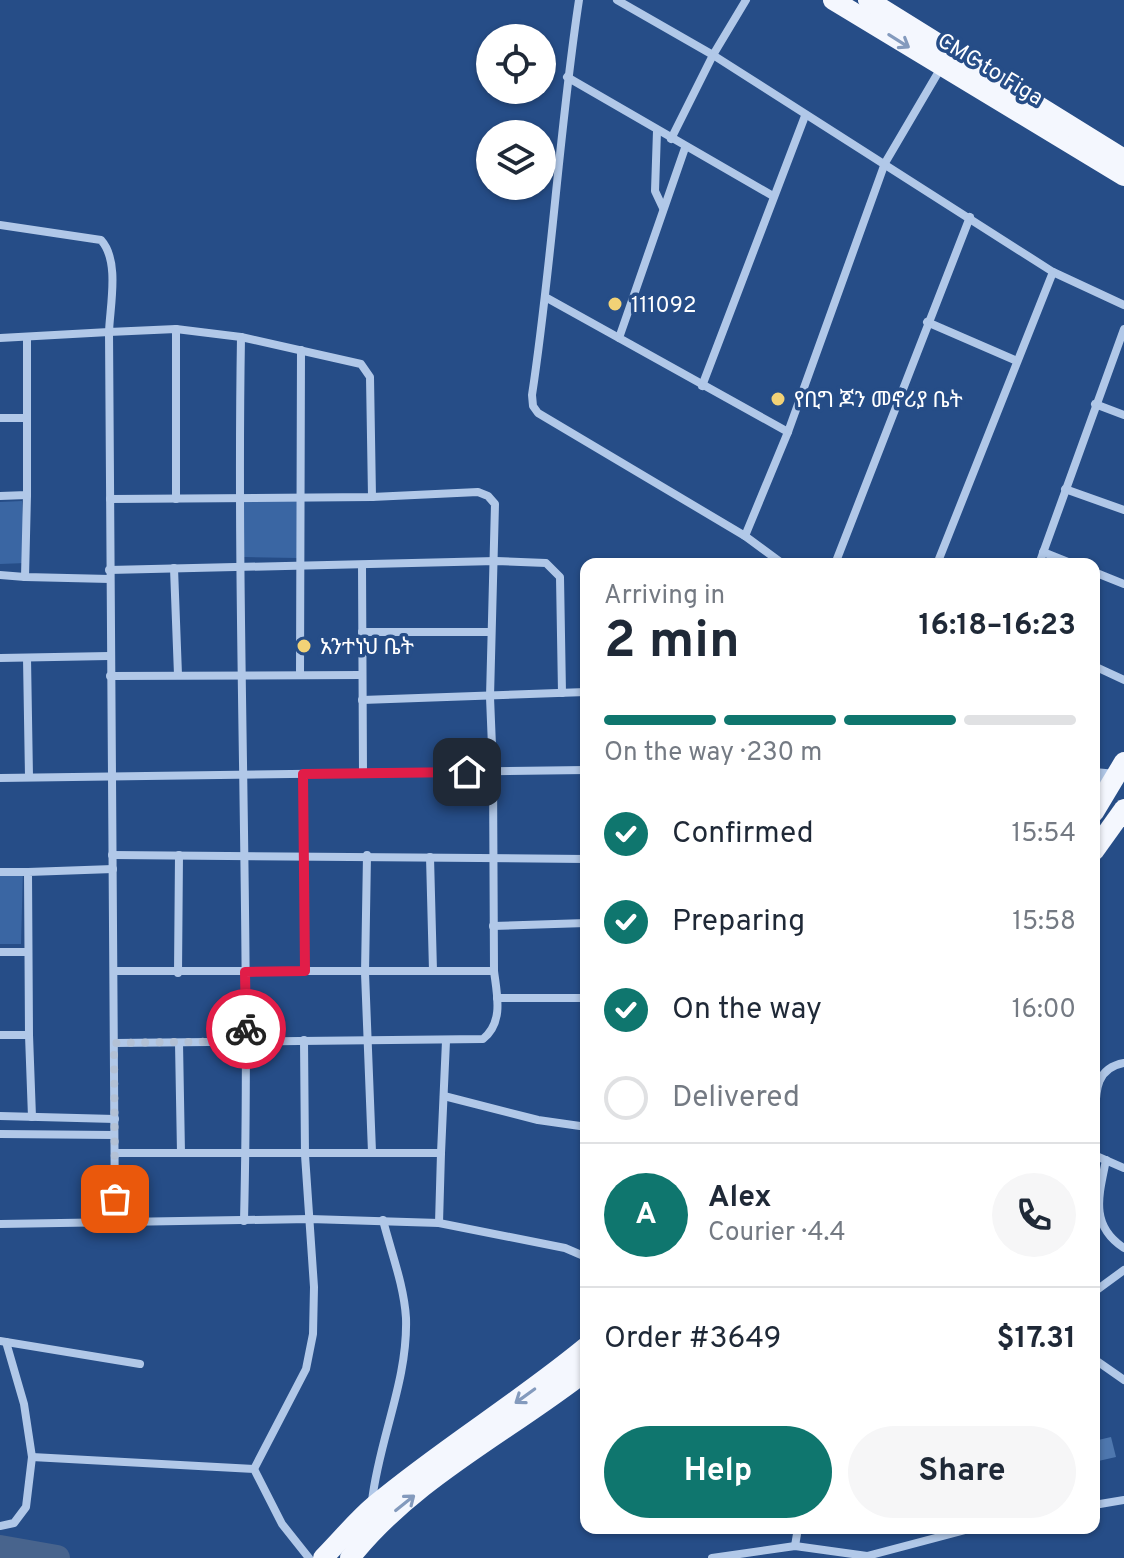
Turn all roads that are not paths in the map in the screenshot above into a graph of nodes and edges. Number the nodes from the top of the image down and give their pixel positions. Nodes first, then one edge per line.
1 (579, 0) edge
2 (617, 0) edge
3 (746, 0) edge
4 (833, 0) edge
5 (868, 0) edge
6 (713, 55) junction
7 (947, 60) junction
8 (567, 77) junction
9 (805, 116) junction
10 (657, 131) junction
11 (671, 139) junction
12 (685, 148) junction
13 (1124, 159) edge
14 (885, 163) junction
15 (1124, 176) edge
16 (773, 196) junction
17 (663, 208) junction
18 (970, 217) junction
19 (0, 225) edge
20 (1053, 272) junction
21 (547, 298) junction
22 (1124, 305) edge
23 (927, 322) junction
24 (176, 329) junction
25 (1124, 329) edge
26 (109, 332) junction
27 (241, 337) junction
28 (0, 338) edge
29 (27, 338) junction
30 (619, 338) junction
31 (301, 350) junction
32 (1017, 361) junction
33 (702, 386) junction
34 (1095, 404) junction
35 (1124, 415) edge
36 (0, 418) edge
37 (27, 418) junction
38 (788, 432) junction
39 (1065, 489) junction
40 (27, 495) junction
41 (0, 496) edge
42 (300, 497) junction
43 (372, 497) junction
44 (110, 499) junction
45 (176, 499) junction
46 (238, 499) junction
47 (1124, 510) edge
48 (745, 536) junction
49 (1043, 552) junction
50 (775, 558) edge
51 (837, 558) edge
52 (939, 558) edge
53 (1041, 558) edge
54 (1058, 558) edge
55 (496, 561) junction
56 (301, 565) junction
57 (362, 565) junction
58 (239, 567) junction
59 (174, 568) junction
60 (1100, 574) edge
61 (0, 575) edge
62 (109, 575) junction
63 (25, 577) junction
64 (1124, 584) edge
65 (362, 632) junction
66 (490, 632) junction
67 (109, 656) junction
68 (0, 658) edge
69 (27, 658) junction
70 (1100, 669) edge
71 (243, 674) junction
72 (300, 674) junction
73 (178, 675) junction
74 (361, 675) junction
75 (110, 676) junction
76 (1124, 680) edge
77 (580, 692) edge
78 (562, 693) junction
79 (490, 697) junction
80 (362, 700) junction
81 (580, 770) edge
82 (1120, 770) edge
83 (493, 771) junction
84 (363, 773) junction
85 (303, 774) junction
86 (1100, 774) edge
87 (242, 776) junction
88 (29, 777) junction
89 (110, 777) junction
90 (0, 778) edge
91 (1100, 802) edge
92 (1124, 809) edge
93 (1100, 843) edge
94 (112, 855) junction
95 (179, 855) junction
96 (244, 855) junction
97 (367, 855) junction
98 (305, 856) junction
99 (430, 857) junction
100 (492, 859) junction
101 (580, 859) edge
102 (113, 869) junction
103 (0, 872) edge
104 (28, 872) junction
105 (580, 923) edge
106 (493, 926) junction
107 (0, 952) edge
108 (27, 952) junction
109 (114, 971) junction
110 (305, 971) junction
111 (433, 971) junction
112 (494, 971) junction
113 (245, 972) junction
114 (178, 973) junction
115 (365, 973) junction
116 (497, 998) junction
117 (580, 998) edge
118 (0, 1035) edge
119 (29, 1035) junction
120 (367, 1039) junction
121 (304, 1040) junction
122 (247, 1041) junction
123 (446, 1041) junction
124 (114, 1043) junction
125 (179, 1043) junction
126 (1124, 1063) edge
127 (1100, 1075) edge
128 (444, 1096) junction
129 (0, 1116) edge
130 (32, 1117) junction
131 (115, 1119) junction
132 (580, 1126) dead end
133 (0, 1134) edge
134 (114, 1135) junction
135 (372, 1152) junction
136 (115, 1153) junction
137 (181, 1153) junction
138 (441, 1153) junction
139 (245, 1154) junction
140 (305, 1155) junction
141 (1100, 1158) edge
142 (1106, 1160) junction
143 (1124, 1168) edge
144 (1100, 1191) edge
145 (1100, 1215) edge
146 (310, 1219) junction
147 (383, 1220) junction
148 (244, 1221) junction
149 (115, 1222) junction
150 (439, 1223) junction
151 (0, 1224) edge
152 (1124, 1248) edge
153 (580, 1254) edge
154 (1124, 1270) edge
155 (1100, 1288) edge
156 (3, 1341) edge
157 (580, 1352) edge
158 (1100, 1363) edge
159 (140, 1364) dead end
160 (580, 1375) edge
161 (1124, 1380) edge
162 (32, 1457) junction
163 (254, 1469) junction
164 (1124, 1500) edge
165 (1100, 1504) edge
166 (372, 1508) junction
167 (0, 1526) edge
168 (797, 1534) edge
169 (930, 1534) edge
170 (947, 1534) edge
171 (930, 1538) junction
172 (795, 1546) junction
173 (869, 1557) edge
174 (309, 1558) edge
175 (323, 1558) edge
176 (350, 1558) edge
177 (712, 1558) edge

1 - 8 street
2 - 6 street
3 - 6 street
4 -> 7 main road, CMC to Figa
5 - 7 main road
6 - 9 street
6 - 11 street
7 - 13 main road
7 - 14 street
7 - 15 main road, CMC to Figa
8 - 10 street
8 - 21 street
9 - 14 street
9 - 16 street
10 - 11 street
10 - 17 street
11 - 12 street
12 - 16 street
12 - 17 street
14 - 18 street
14 - 38 street
16 - 33 street
17 - 30 street
18 - 20 street
18 - 23 street
19 - 26 street
20 - 22 street
20 - 32 street
21 - 30 street
21 - 48 street
23 - 32 street
23 - 51 street
24 - 26 street
24 - 27 street
24 - 45 street
25 - 34 street
26 - 29 street
26 - 44 street
27 - 31 street
27 - 46 street
28 - 29 street
29 - 37 street
30 - 33 street
31 - 42 street
31 - 43 street
32 - 52 street
33 - 38 street
34 - 35 street
34 - 39 street
36 - 37 street
37 - 40 street
38 - 48 street
39 - 47 street
39 - 49 street
40 - 41 street
40 - 63 street
42 - 43 street
42 - 46 street
42 - 56 street
43 - 55 street
44 - 45 street
44 - 62 street
45 - 46 street
46 - 58 street
48 - 50 street
49 - 53 street
49 - 54 street
55 - 57 street
55 - 66 street
55 - 78 street
56 - 57 street
56 - 58 street
56 - 72 street
57 - 65 street
58 - 59 street
58 - 71 street
59 - 62 street
59 - 73 street
60 - 64 street
61 - 63 street
62 - 63 street
62 - 67 street
65 - 66 street
65 - 74 street
66 - 79 street
67 - 69 street
67 - 75 street
68 - 69 street
69 - 88 street
70 - 76 street
71 - 72 street
71 - 73 street
71 - 87 street
72 - 74 street
73 - 75 street
74 - 80 street
75 - 89 street
77 - 78 street
78 - 79 street
79 - 80 street
79 - 83 street
80 - 84 street
81 - 83 street
82 - 86 street
82 - 91 main road
83 - 84 street
83 - 100 street
84 - 85 street
85 - 87 street
85 - 98 street
87 - 89 street
87 - 96 street
88 - 89 street
88 - 90 street
89 - 94 street
92 - 93 main road
94 - 95 street
94 - 102 street
95 - 96 street
95 - 114 street
96 - 98 street
96 - 113 street
97 - 98 street
97 - 99 street
97 - 115 street
98 - 110 street
99 - 100 street
99 - 111 street
100 - 101 street
100 - 106 street
102 - 104 street
102 - 109 street
103 - 104 street
104 - 108 street
105 - 106 street
106 - 112 street
107 - 108 street
108 - 119 street
109 - 114 street
109 - 124 street
110 - 113 street
110 - 115 street
111 - 112 street
111 - 115 street
112 - 116 street
113 - 114 street
113 - 122 street
115 - 120 street
116 - 117 street
116 - 123 street
118 - 119 street
119 - 130 street
120 - 121 street
120 - 123 street
120 - 135 street
121 - 122 street
121 - 140 street
122 - 125 street
122 - 139 street
123 - 128 street
124 - 125 street
124 - 131 street
125 - 137 street
126 - 127 street
128 - 132 street
128 - 138 street
129 - 130 street
130 - 131 street
131 - 134 street
133 - 134 street
134 - 136 street
135 - 138 street
135 - 140 street
136 - 137 street
136 - 149 street
137 - 139 street
138 - 150 street
139 - 140 street
139 - 148 street
140 - 146 street
141 - 142 street
142 - 143 street
142 - 144 street
145 - 152 street
146 - 147 street
146 - 148 street
146 - 163 street
147 - 150 street
147 - 166 street
148 - 149 street
149 - 151 street
150 - 153 street
154 - 155 street
156 - 159 street
156 - 162 street
157 -> 166 main road
158 - 161 street
176 -> 160 main road
162 - 163 street
162 - 167 street
163 - 174 street
164 - 165 street
166 - 175 main road
168 - 172 street
169 - 171 street
170 - 171 street
171 - 173 street
172 - 173 street
172 - 177 street

